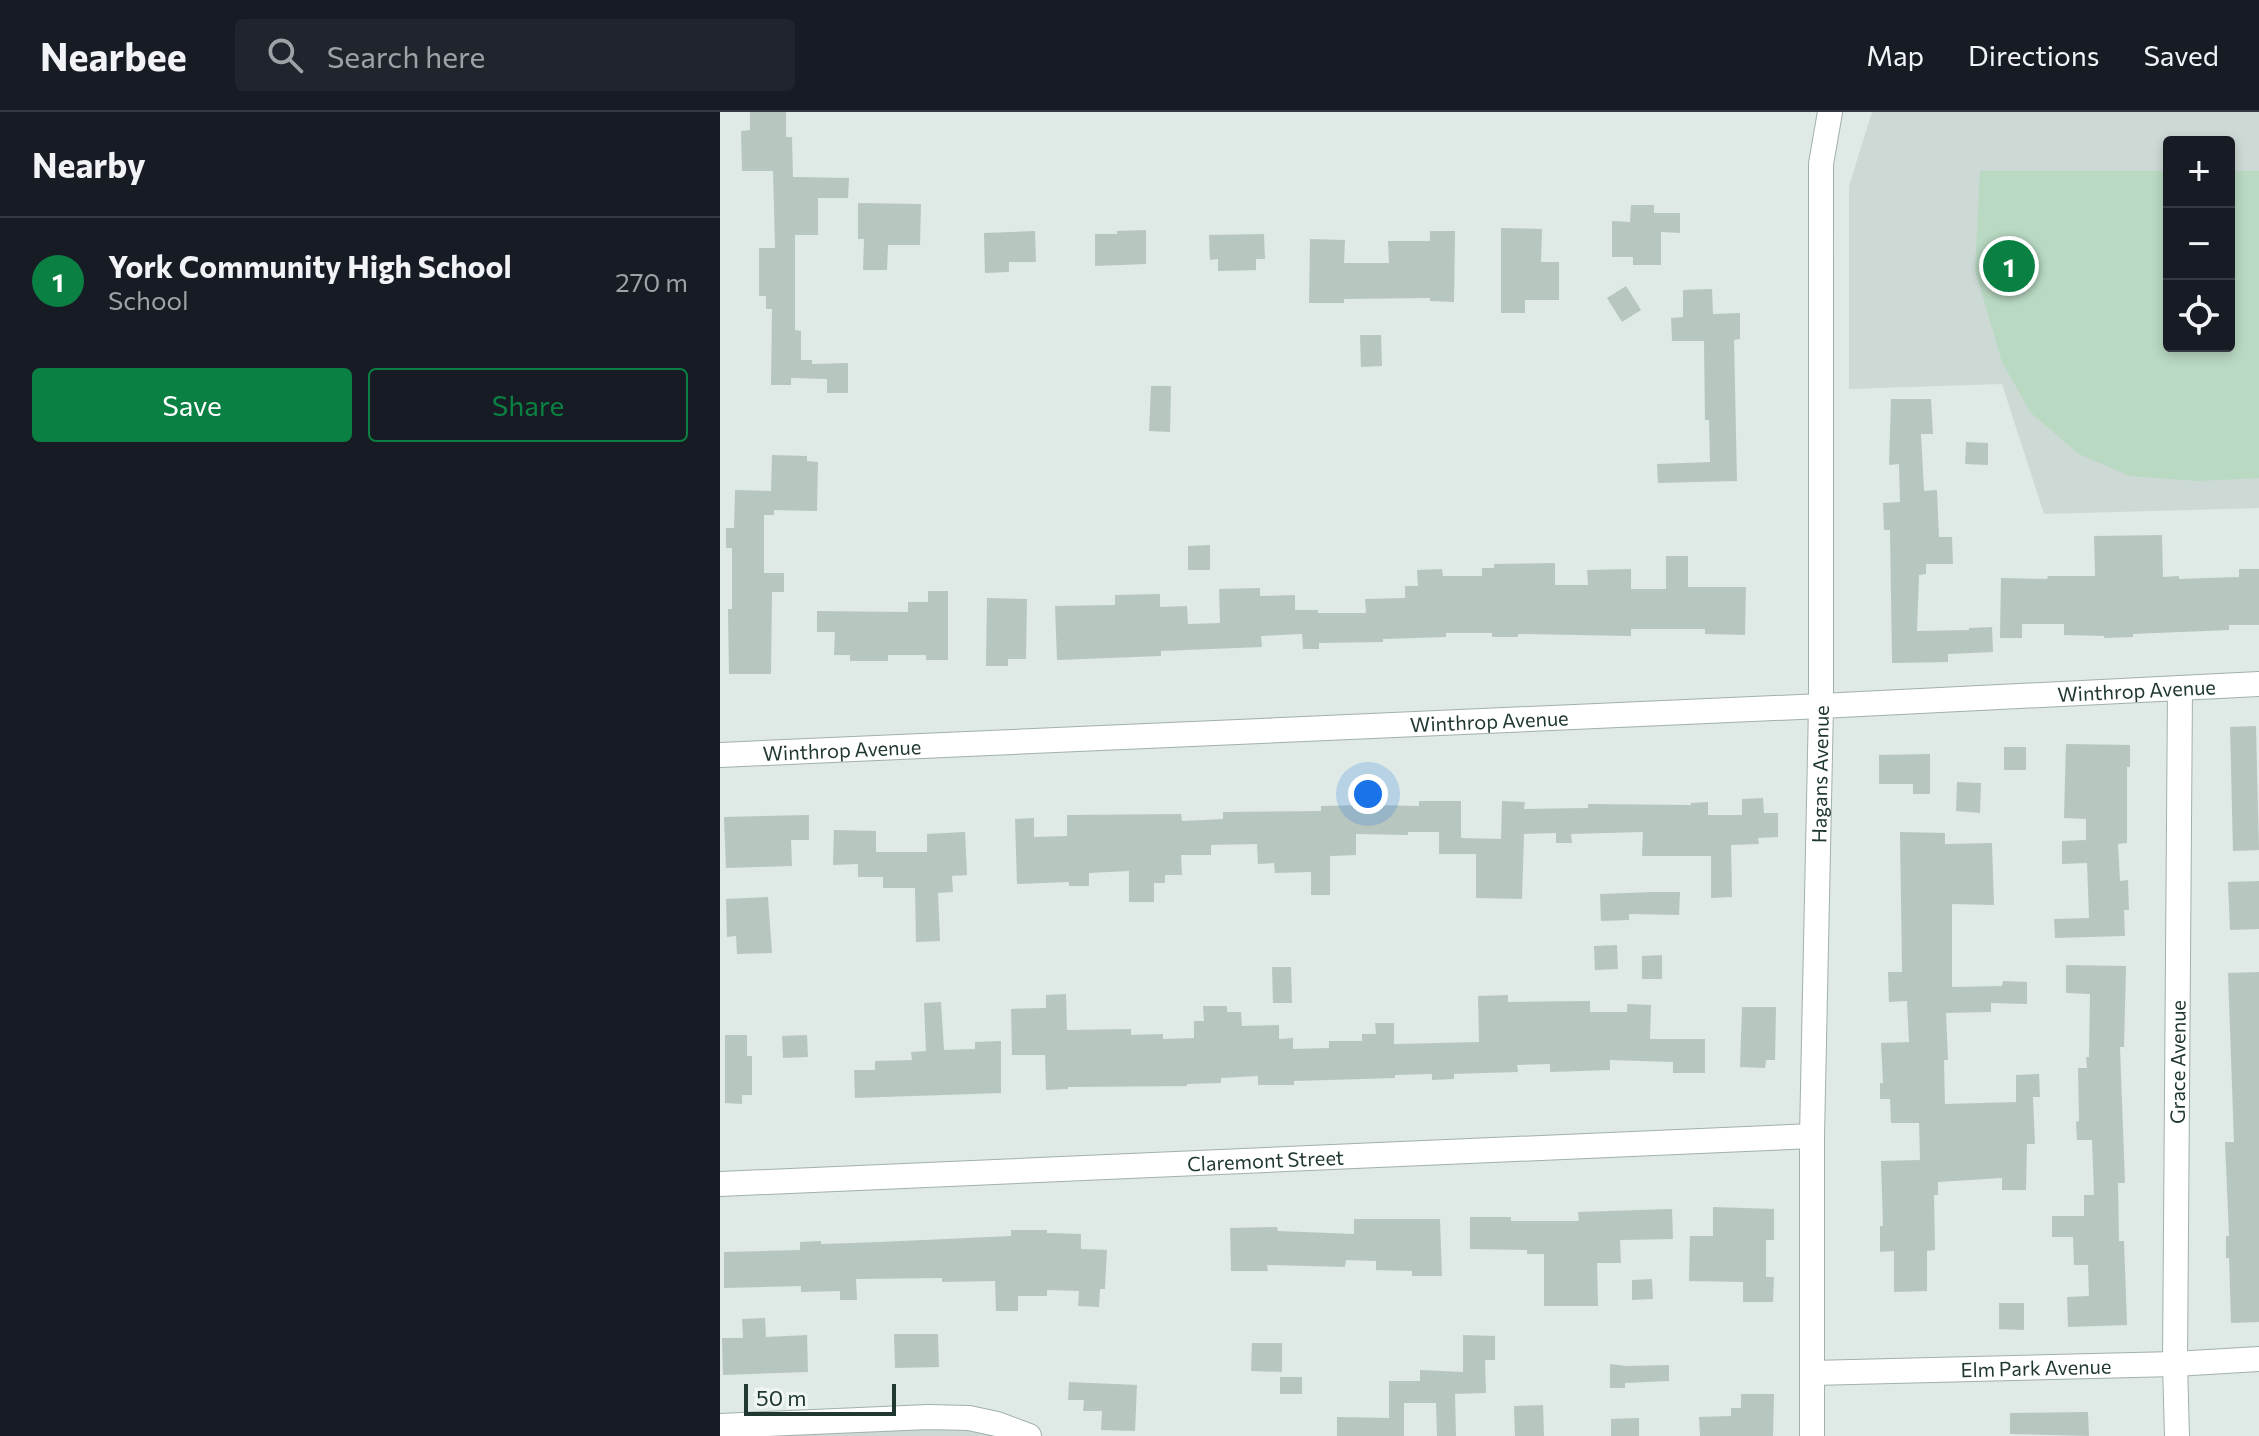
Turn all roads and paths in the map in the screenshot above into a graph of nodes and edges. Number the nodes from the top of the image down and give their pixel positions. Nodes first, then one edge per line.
1 (1830, 112) edge
2 (2259, 684) edge
3 (2180, 688) junction
4 (1821, 706) junction
5 (720, 755) edge
6 (1812, 1136) junction
7 (720, 1184) edge
8 (2259, 1359) edge
9 (2175, 1364) junction
10 (1812, 1373) junction
11 (720, 1426) edge
12 (1029, 1436) edge
13 (1812, 1436) edge
14 (2177, 1436) edge

1 - 4 street, Hagans Avenue
2 - 3 street, Winthrop Avenue
3 - 4 street, Winthrop Avenue
3 - 9 street, Grace Avenue
4 - 5 street, Winthrop Avenue
4 - 6 street, Hagans Avenue
6 - 7 street, Claremont Street
6 - 10 street, Hagans Avenue
8 - 9 street, Elm Park Avenue
9 - 10 street, Elm Park Avenue
9 - 14 street, Grace Avenue
10 - 13 street, Hagans Avenue
11 - 12 street

